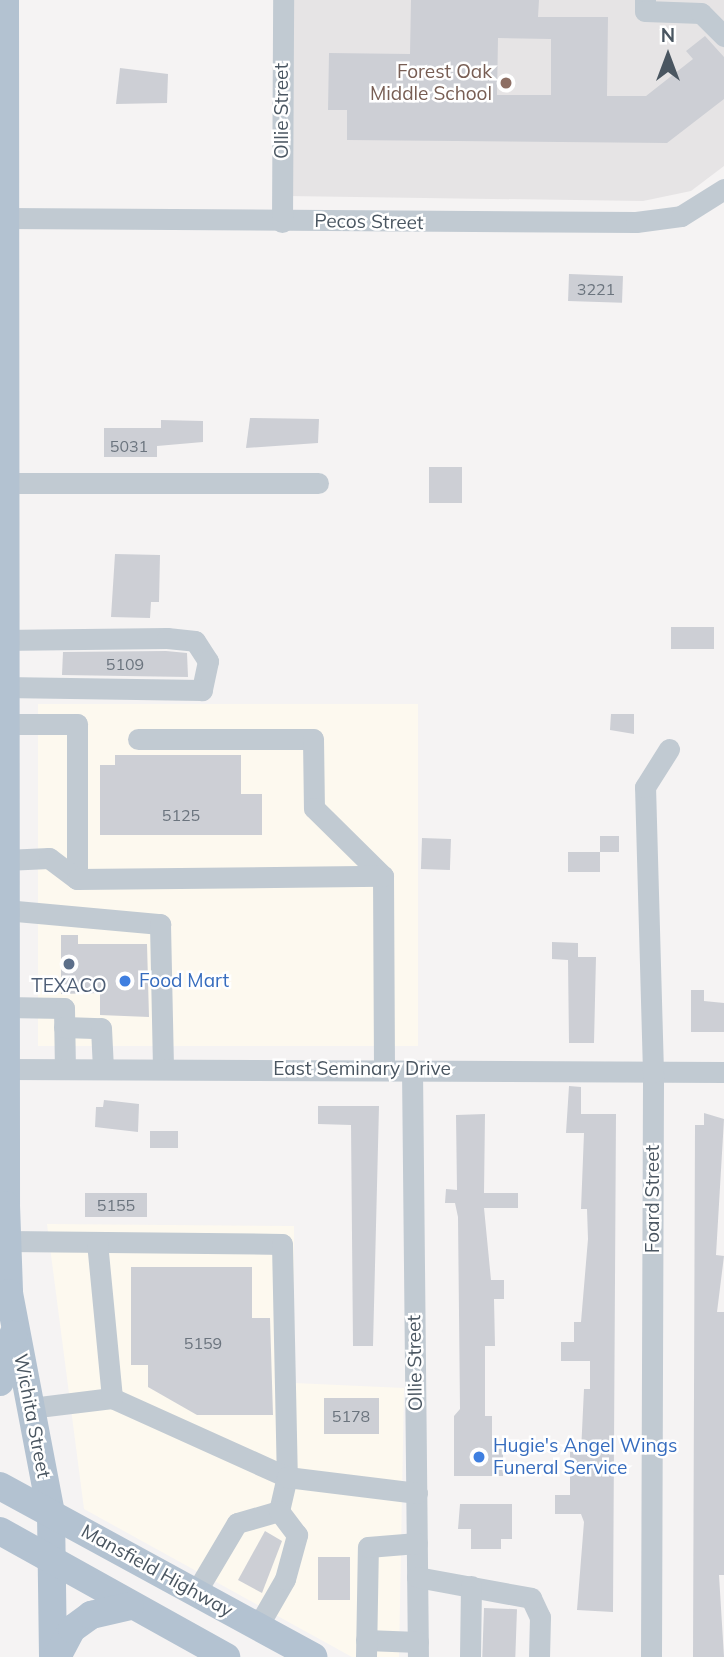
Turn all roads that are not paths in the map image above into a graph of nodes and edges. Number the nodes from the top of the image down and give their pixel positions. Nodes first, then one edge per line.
1 (5, 0) edge
2 (283, 0) edge
3 (645, 0) edge
4 (701, 6) edge
5 (724, 36) edge
6 (2, 59) edge
7 (724, 189) edge
8 (6, 218) junction
9 (282, 222) junction
10 (3, 257) edge
11 (3, 311) edge
12 (3, 359) edge
13 (5, 483) junction
14 (318, 483) dead end
15 (2, 512) edge
16 (2, 640) edge
17 (5, 687) junction
18 (5, 724) junction
19 (138, 739) dead end
20 (669, 749) dead end
21 (2, 761) edge
22 (2, 802) edge
23 (5, 860) junction
24 (383, 876) junction
25 (77, 879) junction
26 (3, 908) edge
27 (4, 1008) edge
28 (64, 1027) junction
29 (3, 1069) edge
30 (65, 1069) junction
31 (103, 1069) junction
32 (163, 1069) junction
33 (384, 1069) junction
34 (412, 1069) junction
35 (653, 1072) junction
36 (724, 1072) edge
37 (3, 1136) edge
38 (7, 1241) junction
39 (97, 1242) junction
40 (4, 1293) edge
41 (14, 1329) junction
42 (0, 1382) edge
43 (112, 1398) junction
44 (30, 1408) junction
45 (287, 1477) junction
46 (0, 1486) edge
47 (417, 1493) junction
48 (279, 1511) junction
49 (51, 1513) junction
50 (0, 1531) edge
51 (417, 1543) junction
52 (50, 1559) junction
53 (417, 1577) junction
54 (471, 1586) junction
55 (196, 1592) junction
56 (130, 1606) junction
57 (258, 1626) junction
58 (366, 1649) edge
59 (418, 1649) edge
60 (55, 1657) edge
61 (226, 1657) edge
62 (313, 1657) edge
63 (470, 1657) edge
64 (539, 1657) edge
65 (652, 1657) edge

1 - 6 main road, Wichita Street
2 - 9 street, Ollie Street
3 - 4 street
4 - 5 street
6 - 8 main road, Wichita Street
7 - 9 street, Pecos Street
8 - 9 street, Pecos Street
8 - 10 main road, Wichita Street
10 - 11 main road, Wichita Street
11 - 12 main road, Wichita Street
12 - 13 main road, Wichita Street
13 - 14 street
13 - 15 main road, Wichita Street
15 - 16 main road, Wichita Street
16 - 17 main road, Wichita Street
16 - 17 street
17 - 18 main road, Wichita Street
18 - 21 main road, Wichita Street
18 - 25 street
19 - 24 street
20 - 35 street, Foard Street
21 - 22 main road, Wichita Street
22 - 23 main road, Wichita Street
23 - 25 street
23 - 26 main road, Wichita Street
24 - 25 street
24 - 33 street
26 - 27 main road, Wichita Street
26 - 32 street
27 - 28 street
27 - 29 main road, Wichita Street
28 - 30 street
28 - 31 street
29 - 30 street, East Seminary Drive
29 - 37 main road, Wichita Street
30 - 31 street, East Seminary Drive
31 - 32 street, East Seminary Drive
32 - 33 street, East Seminary Drive
33 - 34 street, East Seminary Drive
34 - 35 street, East Seminary Drive
34 - 47 street, Ollie Street
35 - 36 street, East Seminary Drive
35 - 65 street, Foard Street
37 - 38 main road, Wichita Street
38 - 39 street
38 - 40 main road, Wichita Street
39 - 43 street
39 - 45 street
40 - 41 main road, Wichita Street
41 - 42 main road
41 - 44 main road, Wichita Street
43 - 44 street
43 - 45 street
44 - 49 main road, Wichita Street
45 - 47 street
45 - 48 street
46 - 49 main road, Mansfield Highway
47 - 51 street, Ollie Street
48 - 55 street
48 - 57 street
49 - 52 main road, Wichita Street
49 - 55 main road, Mansfield Highway
50 - 52 main road
51 - 53 street, Ollie Street
51 - 58 street
52 - 56 main road
52 - 60 main road, Wichita Street
53 - 54 street
53 - 59 street, Ollie Street
54 - 63 street
54 - 64 street
55 - 57 main road, Mansfield Highway
56 - 60 main road
56 - 61 main road
57 - 62 main road, Mansfield Highway
58 - 59 street

